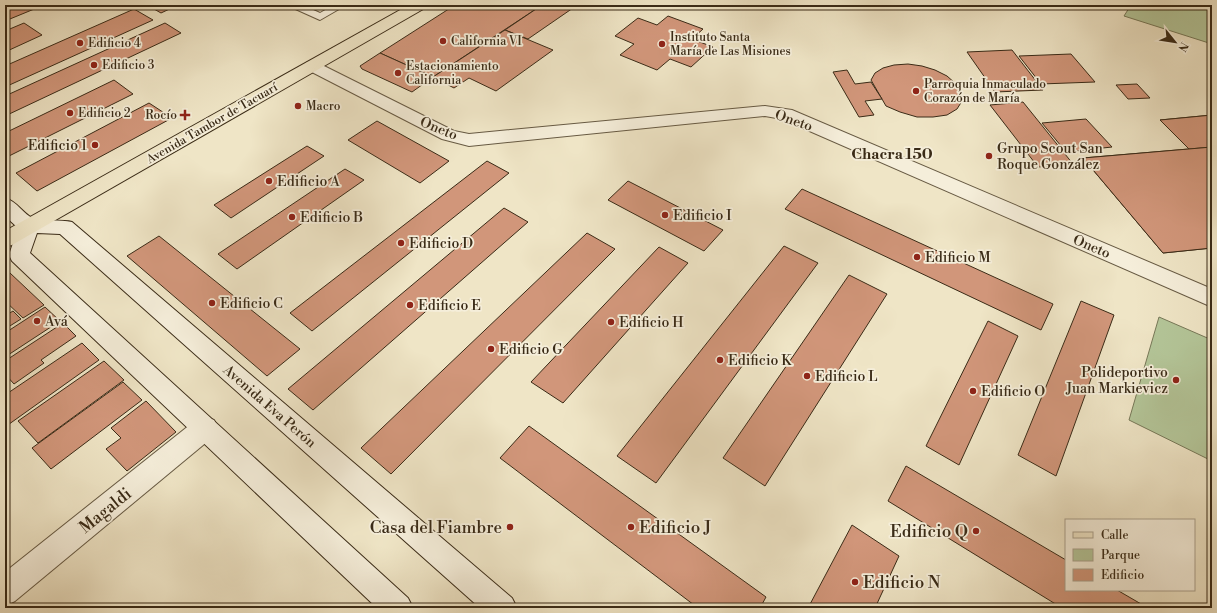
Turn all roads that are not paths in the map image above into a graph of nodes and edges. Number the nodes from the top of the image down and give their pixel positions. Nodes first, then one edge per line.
1 (294, 5) edge
2 (341, 5) edge
3 (412, 6) edge
4 (312, 66) junction
5 (5, 205) edge
6 (29, 226) junction
7 (5, 240) edge
8 (1212, 298) edge
9 (205, 428) junction
10 (5, 591) edge
11 (398, 608) edge
12 (502, 608) edge

1 - 2 lane
3 - 4 main road, Avenida Tambor de Tacuarí
4 - 6 main road, Avenida Tambor de Tacuarí
4 - 8 main road, Oneto
5 - 6 main road
6 - 7 main road, Avenida Tambor de Tacuarí
6 - 9 main road
6 - 12 main road, Avenida Eva Perón
9 - 10 main road, Magaldi
9 - 11 main road

